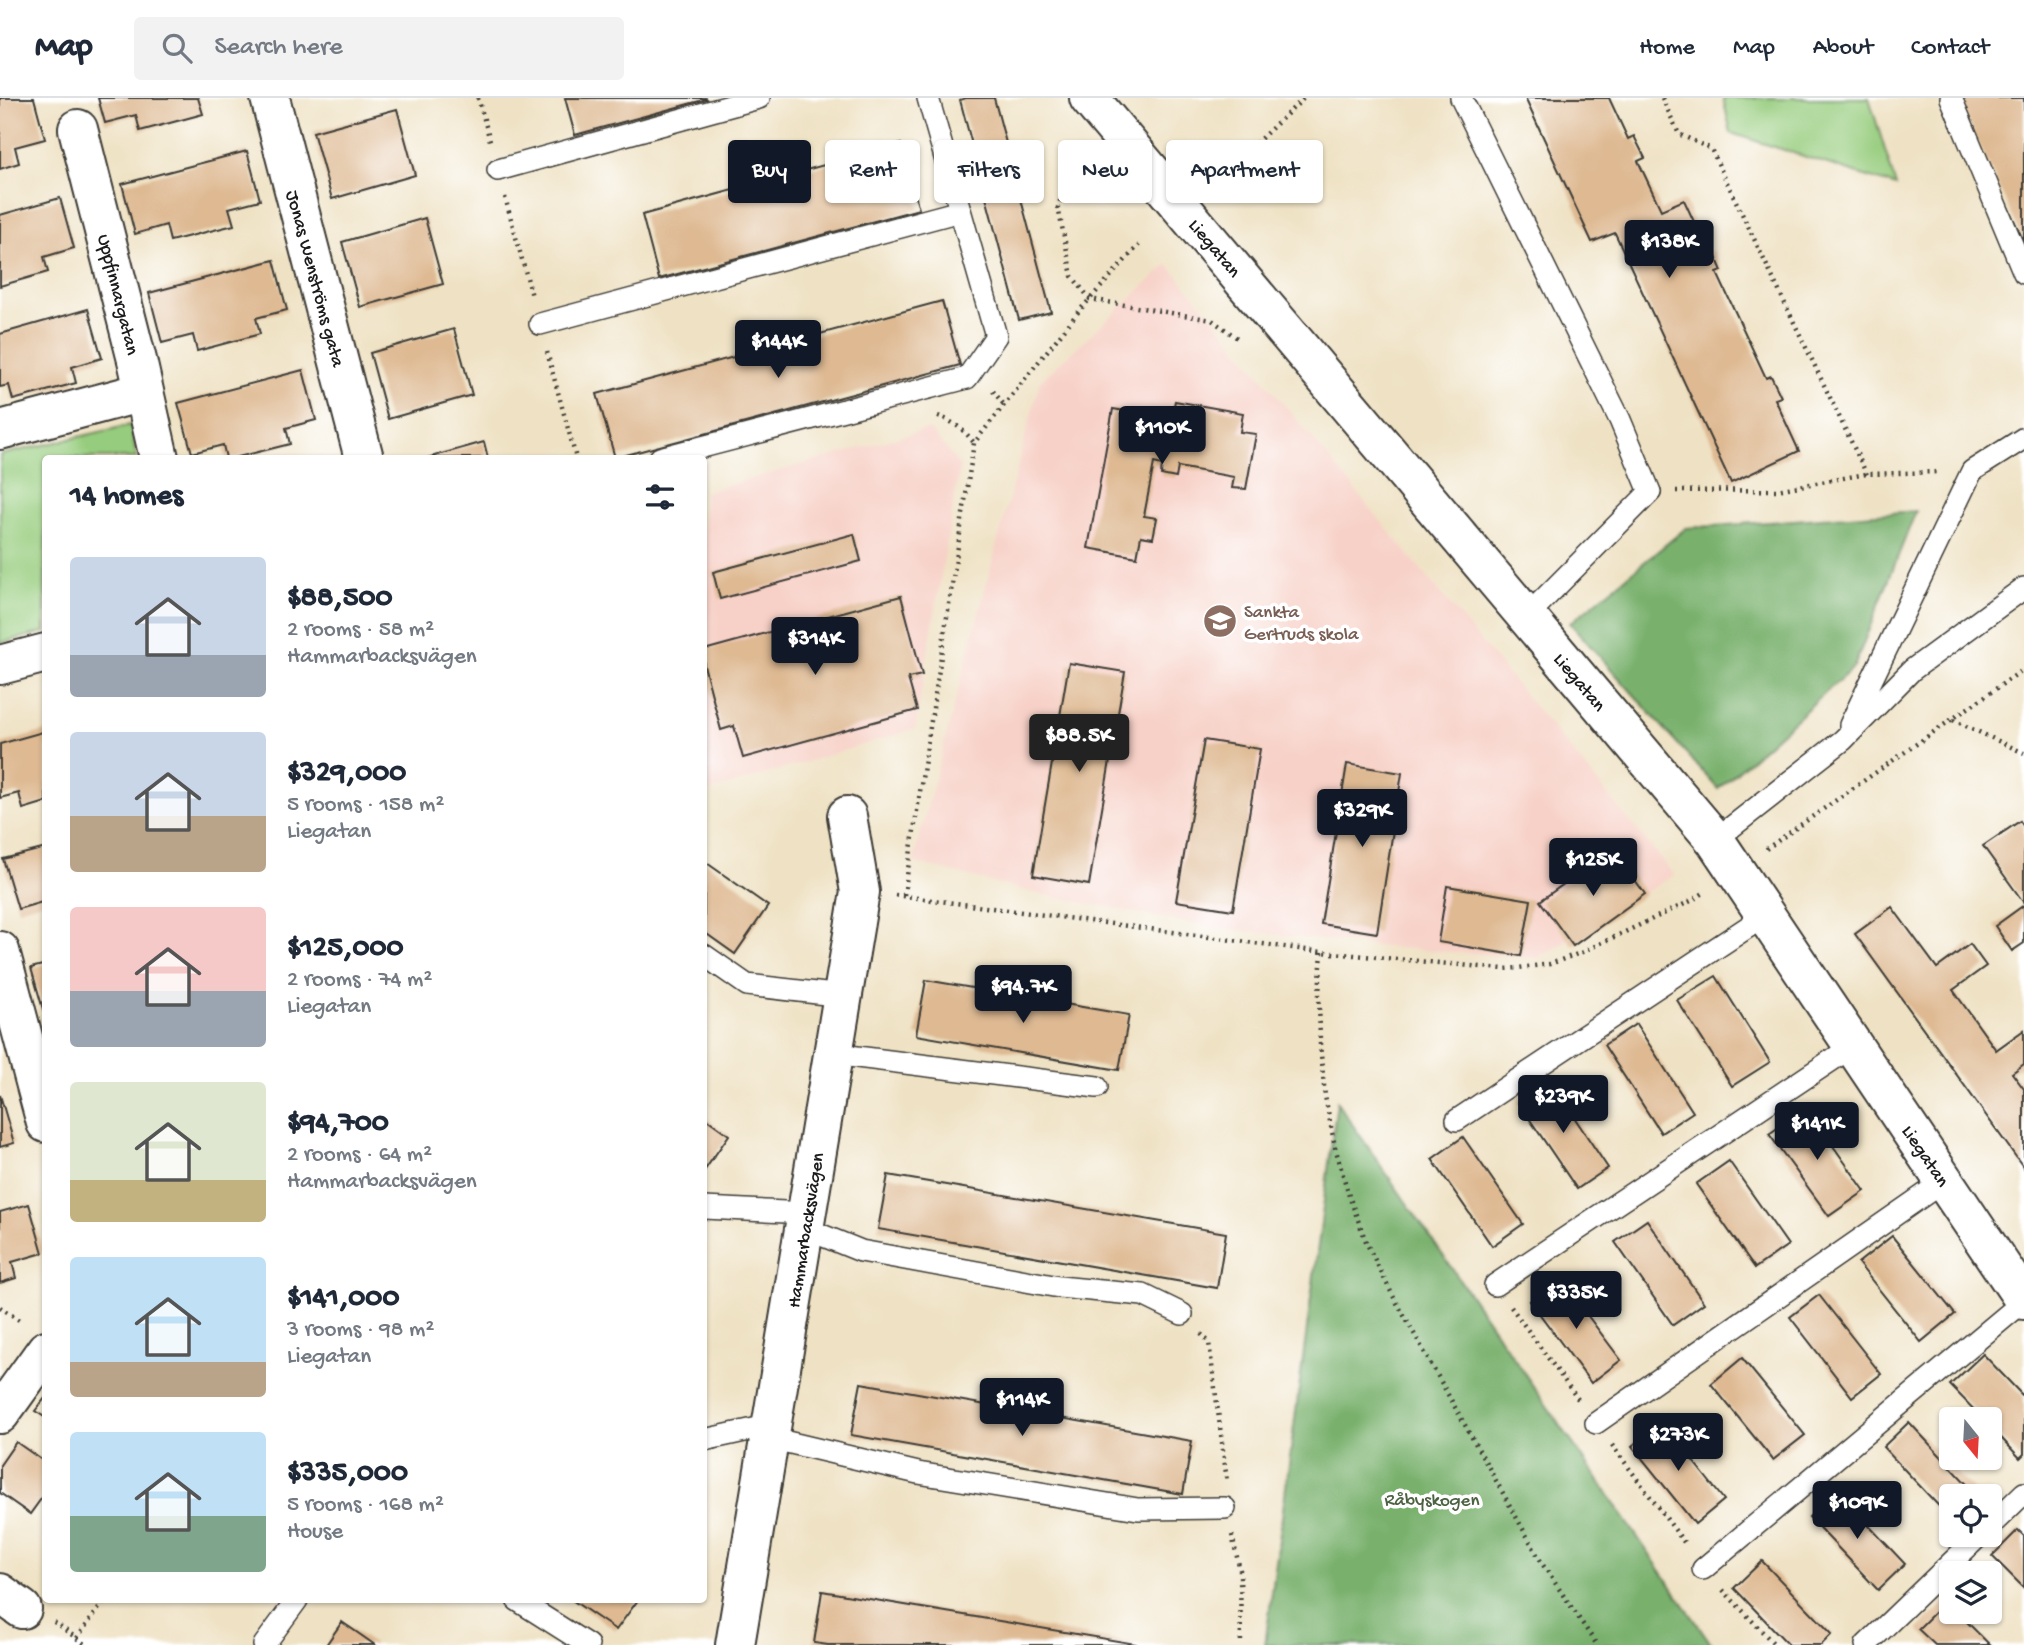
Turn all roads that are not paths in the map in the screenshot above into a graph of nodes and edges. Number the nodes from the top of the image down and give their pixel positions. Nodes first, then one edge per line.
1 (270, 98) edge
2 (759, 98) edge
3 (928, 98) edge
4 (1461, 98) edge
5 (1951, 98) edge
6 (1101, 112) edge
7 (78, 129) dead end
8 (498, 170) road end
9 (960, 211) junction
10 (2024, 273) edge
11 (540, 324) road end
12 (143, 392) junction
13 (0, 430) edge
14 (2024, 438) edge
15 (158, 455) edge
16 (363, 455) edge
17 (672, 455) edge
18 (2024, 588) edge
19 (1527, 616) junction
20 (42, 654) edge
21 (0, 665) edge
22 (1843, 740) junction
23 (847, 816) dead end
24 (1715, 841) junction
25 (1766, 915) junction
26 (0, 951) edge
27 (707, 957) edge
28 (843, 996) junction
29 (1853, 1045) junction
30 (833, 1054) junction
31 (1097, 1087) dead end
32 (42, 1108) edge
33 (1457, 1120) dead end
34 (1944, 1181) junction
35 (707, 1208) edge
36 (806, 1221) junction
37 (1495, 1286) road end
38 (2024, 1301) edge
39 (1182, 1314) road end
40 (42, 1356) edge
41 (0, 1414) edge
42 (1596, 1423) road end
43 (771, 1432) junction
44 (707, 1440) edge
45 (2024, 1493) edge
46 (1225, 1508) road end
47 (2002, 1514) edge
48 (1968, 1547) edge
49 (1703, 1569) road end
50 (295, 1603) edge
51 (522, 1603) edge
52 (738, 1644) edge
53 (264, 1645) edge
54 (588, 1645) edge
55 (1866, 1645) edge

1 - 16 street, Jonas Wenströms gata
2 - 8 lane
3 - 9 lane
4 - 19 lane
5 - 10 lane
6 - 19 street, Liegatan
7 - 12 street, Uppfinnargatan
9 - 11 lane
9 - 17 lane
12 - 13 street
12 - 15 street, Uppfinnargatan
14 - 22 lane
18 - 22 lane
19 - 24 street, Liegatan
20 - 21 street
22 - 24 lane
23 - 28 street, Hammarbacksvägen
24 - 25 street, Liegatan
25 - 29 street, Liegatan
25 - 33 lane
26 - 32 street
27 - 28 lane
28 - 30 street, Hammarbacksvägen
29 - 34 street, Liegatan
29 - 37 lane
30 - 31 lane
30 - 36 street, Hammarbacksvägen
34 - 38 street, Liegatan
34 - 42 lane
35 - 36 lane
36 - 39 lane
36 - 43 street, Hammarbacksvägen
38 - 49 lane
40 - 41 street
43 - 44 lane
43 - 46 lane
43 - 52 street, Hammarbacksvägen
45 - 47 lane
48 - 55 lane
50 - 53 lane
51 - 54 lane

